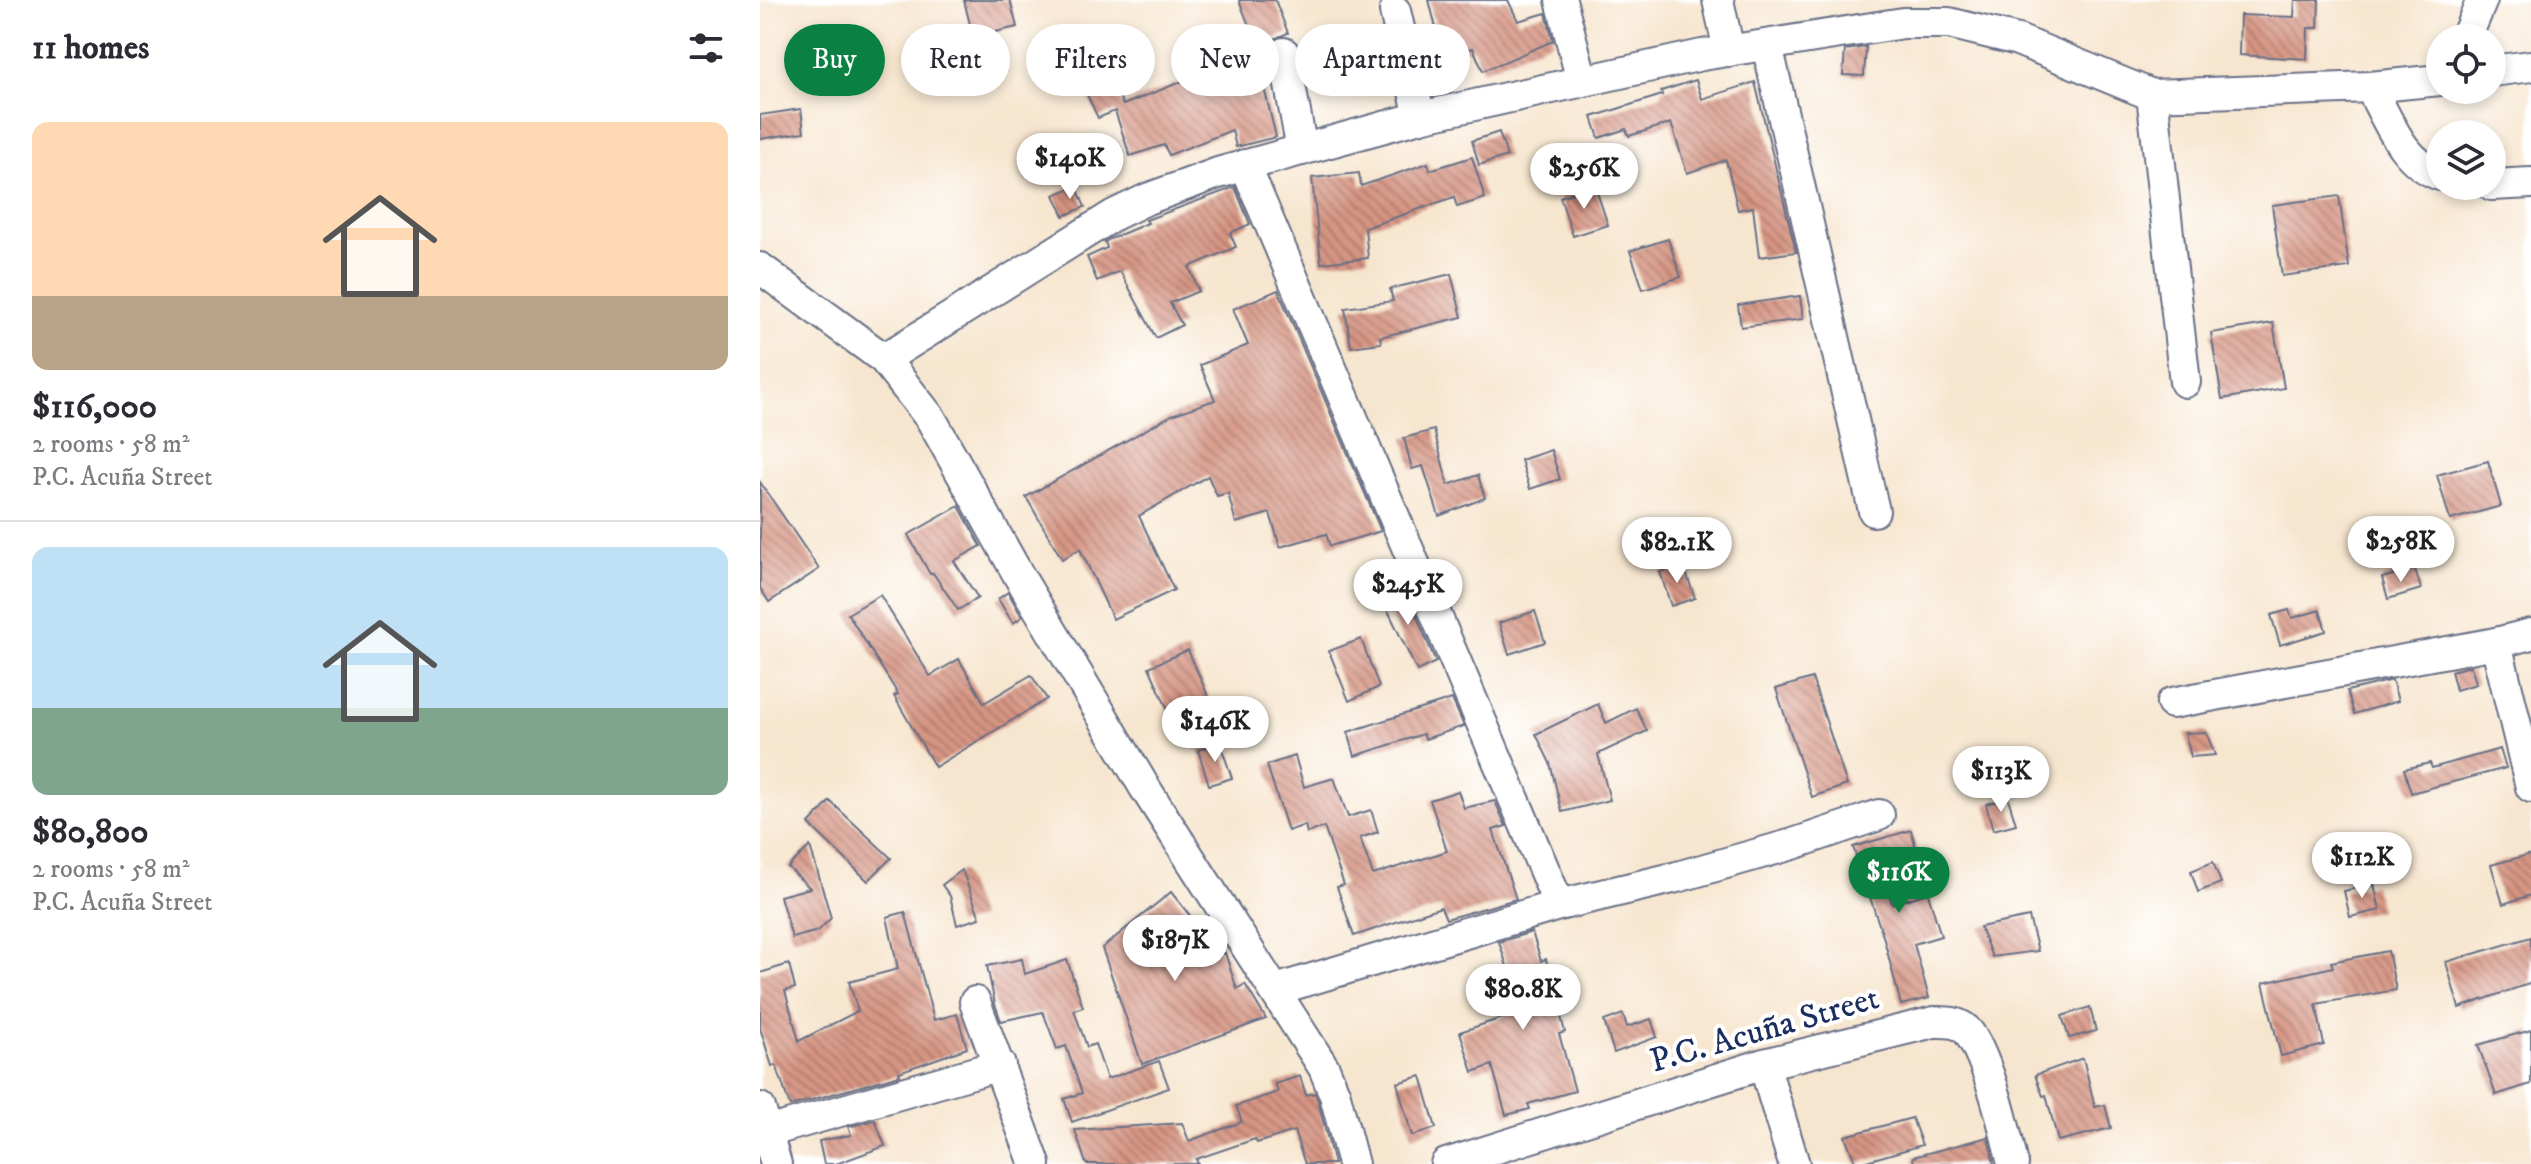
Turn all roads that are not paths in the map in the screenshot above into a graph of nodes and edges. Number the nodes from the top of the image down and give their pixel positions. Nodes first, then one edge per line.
1 (1561, 0) edge
2 (1718, 0) edge
3 (2482, 0) edge
4 (1395, 11) dead end
5 (2472, 24) edge
6 (1767, 45) junction
7 (1729, 51) junction
8 (1284, 53) dead end
9 (2531, 66) edge
10 (2506, 69) edge
11 (1582, 81) junction
12 (2426, 81) edge
13 (2370, 87) junction
14 (2152, 95) junction
15 (1420, 117) junction
16 (1302, 150) junction
17 (1245, 165) junction
18 (2426, 171) edge
19 (2531, 183) edge
20 (2506, 184) edge
21 (760, 268) edge
22 (884, 359) junction
23 (2185, 382) dead end
24 (1874, 511) dead end
25 (2531, 634) edge
26 (2496, 643) junction
27 (2172, 703) dead end
28 (2531, 787) edge
29 (1879, 815) dead end
30 (1559, 905) junction
31 (1275, 990) junction
32 (975, 1002) dead end
33 (1764, 1064) junction
34 (1000, 1065) junction
35 (762, 1125) edge
36 (776, 1164) edge
37 (1035, 1164) edge
38 (1353, 1164) edge
39 (1446, 1164) edge
40 (1794, 1164) edge
41 (2013, 1164) edge

1 - 11 street
2 - 7 street
3 - 5 street
4 - 15 street
6 - 7 street
6 - 14 street
6 - 24 street
7 - 11 street
8 - 16 street
9 - 10 street
11 - 15 street
12 - 13 street
13 - 14 street
13 - 18 street
14 - 23 street
15 - 16 street
16 - 17 street
17 - 22 street
17 - 30 street
19 - 20 street
21 - 22 street
22 - 31 street
25 - 26 street
26 - 27 street
26 - 28 street
29 - 30 street
30 - 31 street
31 - 38 street
32 - 34 street
33 - 39 street, P.C. Acuña Street
33 - 40 street
33 - 41 street, P.C. Acuña Street
34 - 35 street
34 - 37 street
35 - 36 street

